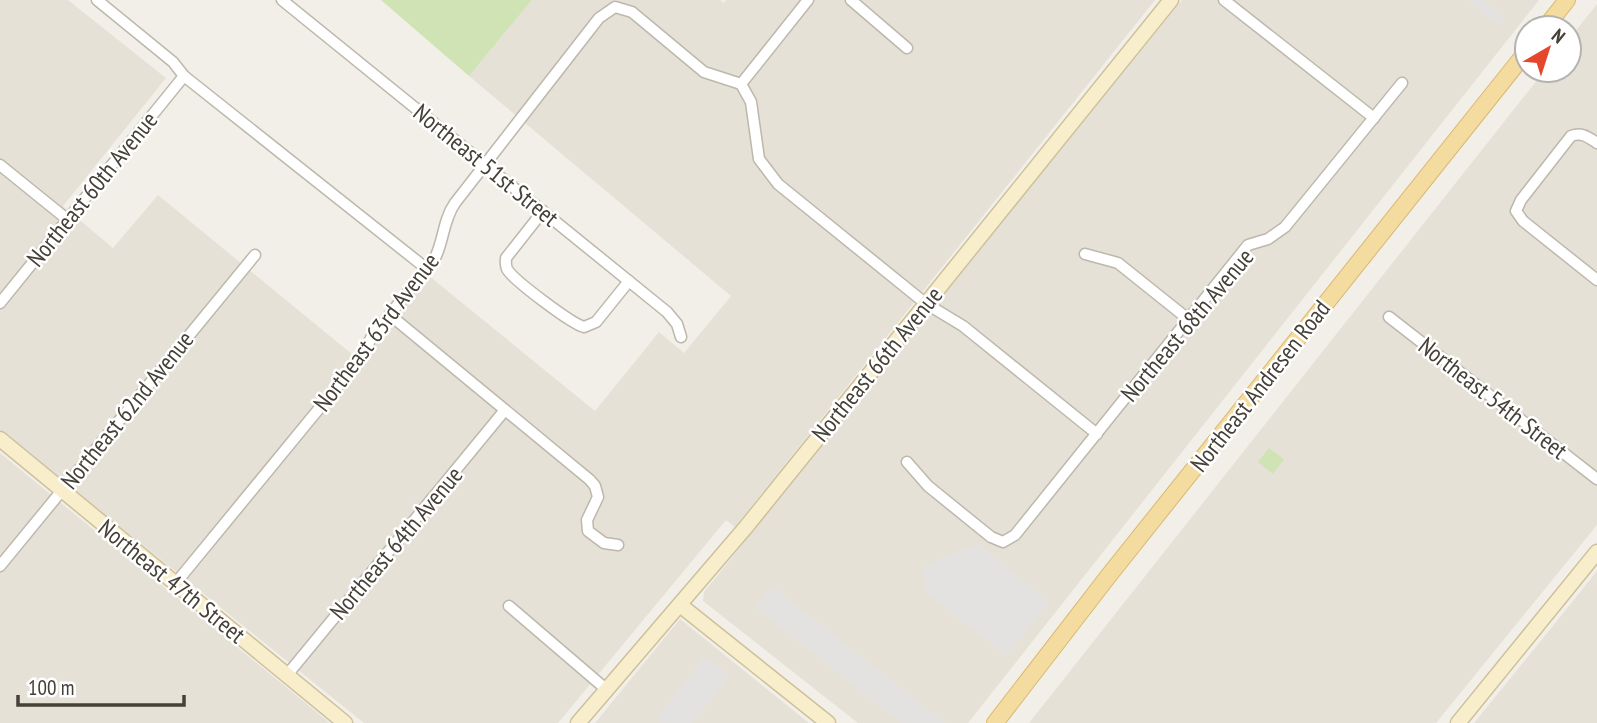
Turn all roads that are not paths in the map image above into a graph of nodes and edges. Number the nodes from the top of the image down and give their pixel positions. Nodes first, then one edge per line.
1 (97, 0) edge
2 (282, 0) edge
3 (808, 0) edge
4 (851, 0) edge
5 (1171, 0) edge
6 (1224, 0) edge
7 (1567, 0) edge
8 (1556, 14) edge
9 (907, 48) dead end
10 (1513, 69) edge
11 (184, 76) junction
12 (1402, 82) dead end
13 (741, 84) junction
14 (1374, 118) junction
15 (1597, 143) edge
16 (0, 165) edge
17 (485, 165) junction
18 (543, 211) junction
19 (68, 220) junction
20 (1085, 254) dead end
21 (255, 255) dead end
22 (427, 269) junction
23 (1597, 280) edge
24 (629, 281) junction
25 (1, 300) edge
26 (925, 303) junction
27 (390, 315) junction
28 (1389, 317) dead end
29 (1188, 319) junction
30 (681, 337) dead end
31 (505, 410) junction
32 (1097, 433) junction
33 (0, 439) edge
34 (907, 462) dead end
35 (1597, 479) edge
36 (62, 491) junction
37 (618, 545) dead end
38 (1597, 552) edge
39 (0, 566) edge
40 (175, 584) junction
41 (680, 605) junction
42 (509, 606) dead end
43 (287, 675) junction
44 (607, 690) junction
45 (345, 723) edge
46 (578, 723) edge
47 (828, 723) edge
48 (995, 723) edge
49 (1458, 723) edge

1 - 11 street
2 - 17 street, Northeast 51st Street
3 - 13 street
4 - 9 street
5 - 26 street, Northeast 66th Avenue
6 - 14 street
7 - 8 main road
10 - 48 main road, Northeast Andresen Road
11 - 19 street, Northeast 60th Avenue
11 - 22 street
12 - 14 street, Northeast 68th Avenue
13 - 17 street, Northeast 63rd Avenue
13 - 26 street
14 - 29 street, Northeast 68th Avenue
15 - 23 street
16 - 19 street
17 - 18 street, Northeast 51st Street
17 - 22 street, Northeast 63rd Avenue
18 - 24 street, Northeast 51st Street
18 - 24 street
19 - 25 street, Northeast 60th Avenue
20 - 29 street
21 - 36 street, Northeast 62nd Avenue
22 - 27 street, Northeast 63rd Avenue
24 - 30 street, Northeast 51st Street
26 - 32 street
26 - 41 street, Northeast 66th Avenue
27 - 31 street
27 - 40 street, Northeast 63rd Avenue
28 - 35 street, Northeast 54th Street
29 - 32 street, Northeast 68th Avenue
31 - 37 street
31 - 43 street, Northeast 64th Avenue
32 - 34 street, Northeast 68th Avenue
33 - 36 street, Northeast 47th Street
36 - 39 street, Northeast 62nd Avenue
36 - 40 street, Northeast 47th Street
38 - 49 street
40 - 43 street, Northeast 47th Street
41 - 44 street, Northeast 66th Avenue
41 - 47 street
42 - 44 street
43 - 45 street, Northeast 47th Street
44 - 46 street, Northeast 66th Avenue

